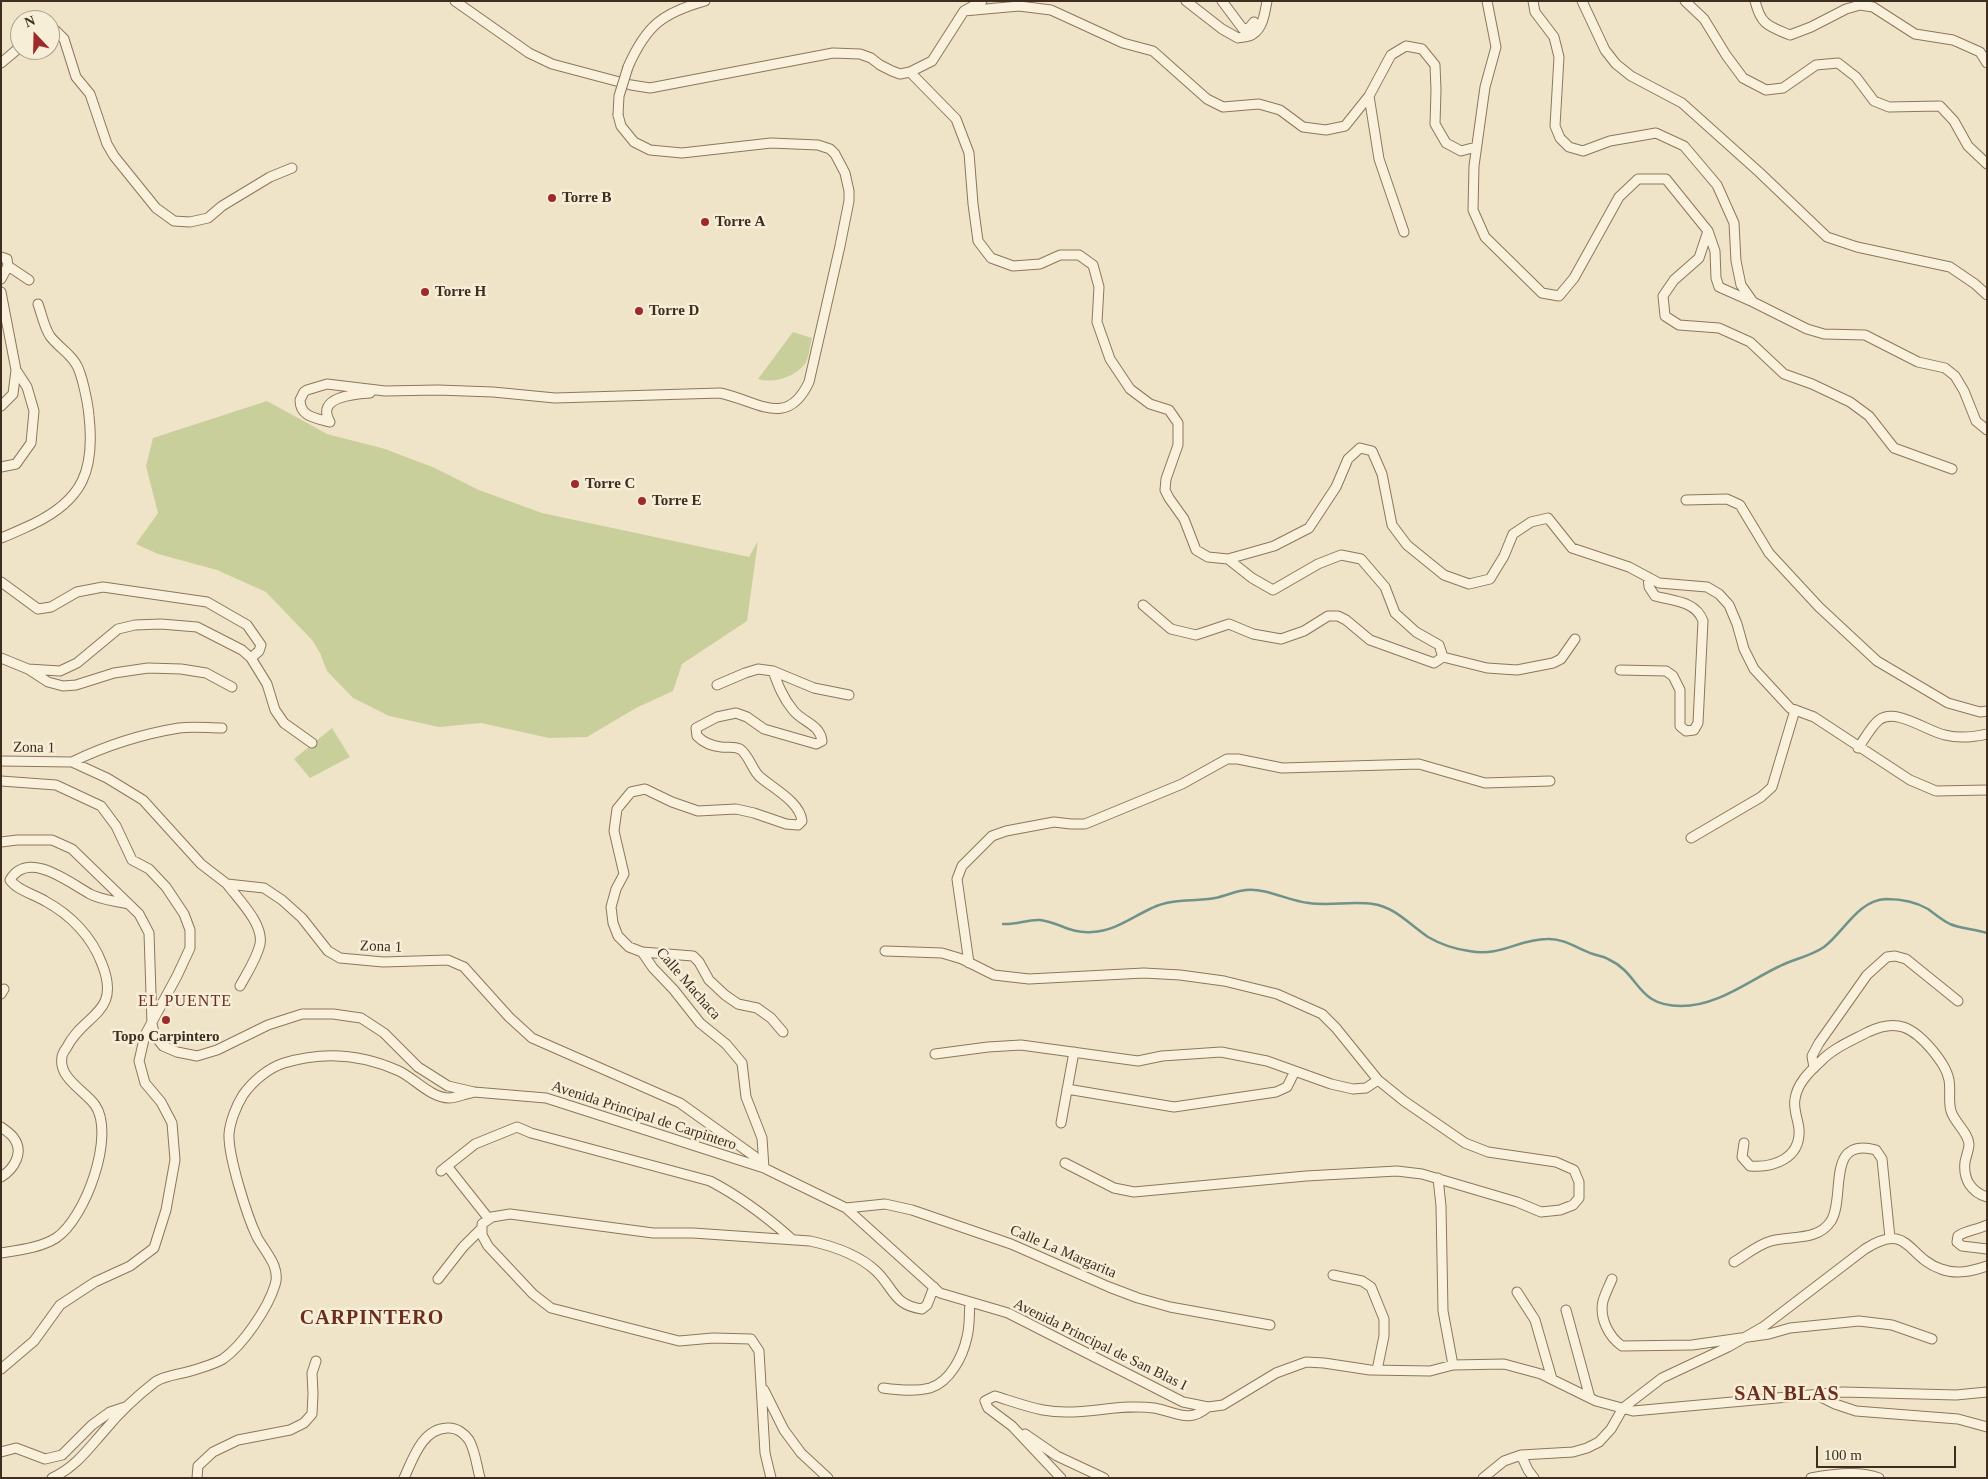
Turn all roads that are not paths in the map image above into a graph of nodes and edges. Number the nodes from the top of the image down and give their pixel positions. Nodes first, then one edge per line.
1 (455, 1) edge
2 (705, 1) edge
3 (982, 1) edge
4 (1186, 1) edge
5 (1222, 1) edge
6 (1266, 1) edge
7 (1487, 1) edge
8 (1533, 1) edge
9 (1582, 1) edge
10 (1684, 1) edge
11 (1755, 1) edge
12 (964, 11) junction
13 (1254, 22) dead end
14 (60, 34) edge
15 (1987, 63) edge
16 (910, 72) junction
17 (1369, 96) junction
18 (1476, 147) junction
19 (1987, 164) edge
20 (292, 168) dead end
21 (1708, 231) junction
22 (1404, 232) dead end
23 (1, 257) edge
24 (8, 266) junction
25 (1, 280) edge
26 (29, 280) dead end
27 (1, 292) edge
28 (1987, 295) edge
29 (1753, 302) junction
30 (38, 304) dead end
31 (16, 370) junction
32 (385, 391) junction
33 (1, 406) edge
34 (1987, 430) edge
35 (1, 467) edge
36 (1952, 469) dead end
37 (1686, 500) dead end
38 (1, 538) edge
39 (1228, 559) junction
40 (1648, 577) junction
41 (1, 582) edge
42 (1143, 605) dead end
43 (1575, 639) dead end
44 (1443, 657) junction
45 (1, 658) edge
46 (251, 658) junction
47 (28, 669) junction
48 (1620, 670) dead end
49 (773, 671) junction
50 (718, 685) dead end
51 (232, 687) dead end
52 (849, 695) dead end
53 (1794, 710) junction
54 (1987, 711) edge
55 (222, 728) dead end
56 (1987, 734) edge
57 (312, 743) dead end
58 (1858, 748) junction
59 (1, 761) edge
60 (72, 762) junction
61 (1, 781) edge
62 (1550, 781) dead end
63 (1987, 790) edge
64 (1691, 838) dead end
65 (1, 842) edge
66 (227, 884) junction
67 (130, 904) junction
68 (885, 951) dead end
69 (642, 952) junction
70 (969, 963) junction
71 (240, 986) dead end
72 (1958, 1001) dead end
73 (152, 1024) junction
74 (783, 1032) dead end
75 (1074, 1052) junction
76 (935, 1054) dead end
77 (1814, 1068) junction
78 (1295, 1071) junction
79 (1378, 1080) junction
80 (1067, 1089) junction
81 (474, 1092) junction
82 (1061, 1122) dead end
83 (1, 1127) edge
84 (1744, 1144) dead end
85 (1065, 1163) dead end
86 (764, 1168) junction
87 (1, 1177) edge
88 (1438, 1178) junction
89 (1987, 1197) edge
90 (846, 1208) junction
91 (489, 1219) junction
92 (1987, 1225) edge
93 (482, 1228) junction
94 (1890, 1238) junction
95 (793, 1240) junction
96 (1987, 1249) edge
97 (1, 1253) edge
98 (1734, 1262) dead end
99 (1987, 1266) edge
100 (1333, 1274) dead end
101 (438, 1278) dead end
102 (1612, 1279) dead end
103 (934, 1287) junction
104 (1517, 1292) dead end
105 (970, 1302) junction
106 (1566, 1310) dead end
107 (1270, 1325) dead end
108 (1745, 1337) junction
109 (1932, 1339) dead end
110 (316, 1361) dead end
111 (1453, 1365) junction
112 (1, 1369) edge
113 (1377, 1370) junction
114 (1552, 1380) junction
115 (762, 1388) junction
116 (884, 1388) dead end
117 (1987, 1392) edge
118 (1816, 1395) junction
119 (1590, 1398) junction
120 (130, 1405) junction
121 (1208, 1407) junction
122 (1623, 1408) junction
123 (1012, 1426) junction
124 (1987, 1427) edge
125 (1, 1452) edge
126 (1521, 1455) junction
127 (52, 1478) edge
128 (197, 1478) edge
129 (404, 1478) edge
130 (480, 1478) edge
131 (771, 1478) edge
132 (828, 1478) edge
133 (1060, 1478) edge
134 (1104, 1478) edge
135 (1483, 1478) edge
136 (1534, 1478) edge
137 (1811, 1478) edge
138 (1880, 1478) edge

1 - 16 street
2 - 32 street, bridge
3 - 12 street
4 - 6 street
5 - 13 street
7 - 18 street
8 - 29 street
9 - 28 street
10 - 19 street
11 - 15 street
12 - 16 street
12 - 17 street
14 - 20 street
16 - 39 street
17 - 18 street
17 - 22 street
18 - 21 street
21 - 29 street
21 - 36 street
23 - 24 street
24 - 25 street
24 - 26 street
27 - 31 street
29 - 34 street
30 - 38 street
31 - 33 street
31 - 35 street
32 - 32 street
37 - 54 street
39 - 40 street
39 - 44 street
40 - 48 street
40 - 53 street
41 - 46 street
42 - 44 street
43 - 44 street
45 - 47 street
46 - 47 street
46 - 57 street
47 - 51 street
49 - 50 street
49 - 52 street
49 - 69 street
53 - 58 street
53 - 64 street
55 - 60 street
56 - 58 street
58 - 63 street
59 - 60 street, Zona 1
60 - 66 street, Zona 1
61 - 73 street
62 - 70 street
65 - 67 street, Avenida Principal de Carpintero
66 - 71 street
66 - 86 street, Zona 1
67 - 73 street, Avenida Principal de Carpintero
67 - 97 street
68 - 70 street
69 - 74 street
69 - 86 street, Calle Machaca
70 - 79 street
72 - 77 street
73 - 81 street, Avenida Principal de Carpintero
73 - 112 street
75 - 76 street
75 - 78 street
75 - 80 street
77 - 84 street
77 - 89 street
78 - 79 street
78 - 80 street
79 - 88 street
80 - 82 street
81 - 86 street, Avenida Principal de Carpintero
81 - 120 street
83 - 87 street
85 - 88 street
86 - 90 street, Avenida Principal de Carpintero
88 - 111 street
90 - 103 street, Avenida Principal de Carpintero
90 - 107 street, Calle La Margarita
91 - 93 street
91 - 95 street
91 - 95 street
92 - 96 street
93 - 101 street
93 - 115 street
94 - 98 street
94 - 99 street
94 - 108 street
95 - 103 street
100 - 113 street
102 - 108 street
103 - 105 street, Avenida Principal de San Blas I
104 - 114 street
105 - 116 street
105 - 121 street, Avenida Principal de San Blas I
106 - 119 street
108 - 109 street
108 - 122 street
110 - 128 street
111 - 113 street, Avenida Principal de San Blas I
111 - 114 street, Avenida Principal de San Blas I
113 - 121 street, Avenida Principal de San Blas I
114 - 119 street, Avenida Principal de San Blas I
115 - 131 street
115 - 132 street
117 - 118 street, Avenida Principal de San Blas I
118 - 122 street, Avenida Principal de San Blas I
118 - 124 street
119 - 122 street, Avenida Principal de San Blas I
120 - 125 street
120 - 127 street
121 - 123 street
122 - 126 street
123 - 133 street
123 - 134 street
126 - 135 street
126 - 136 street
129 - 130 street
137 - 138 street

